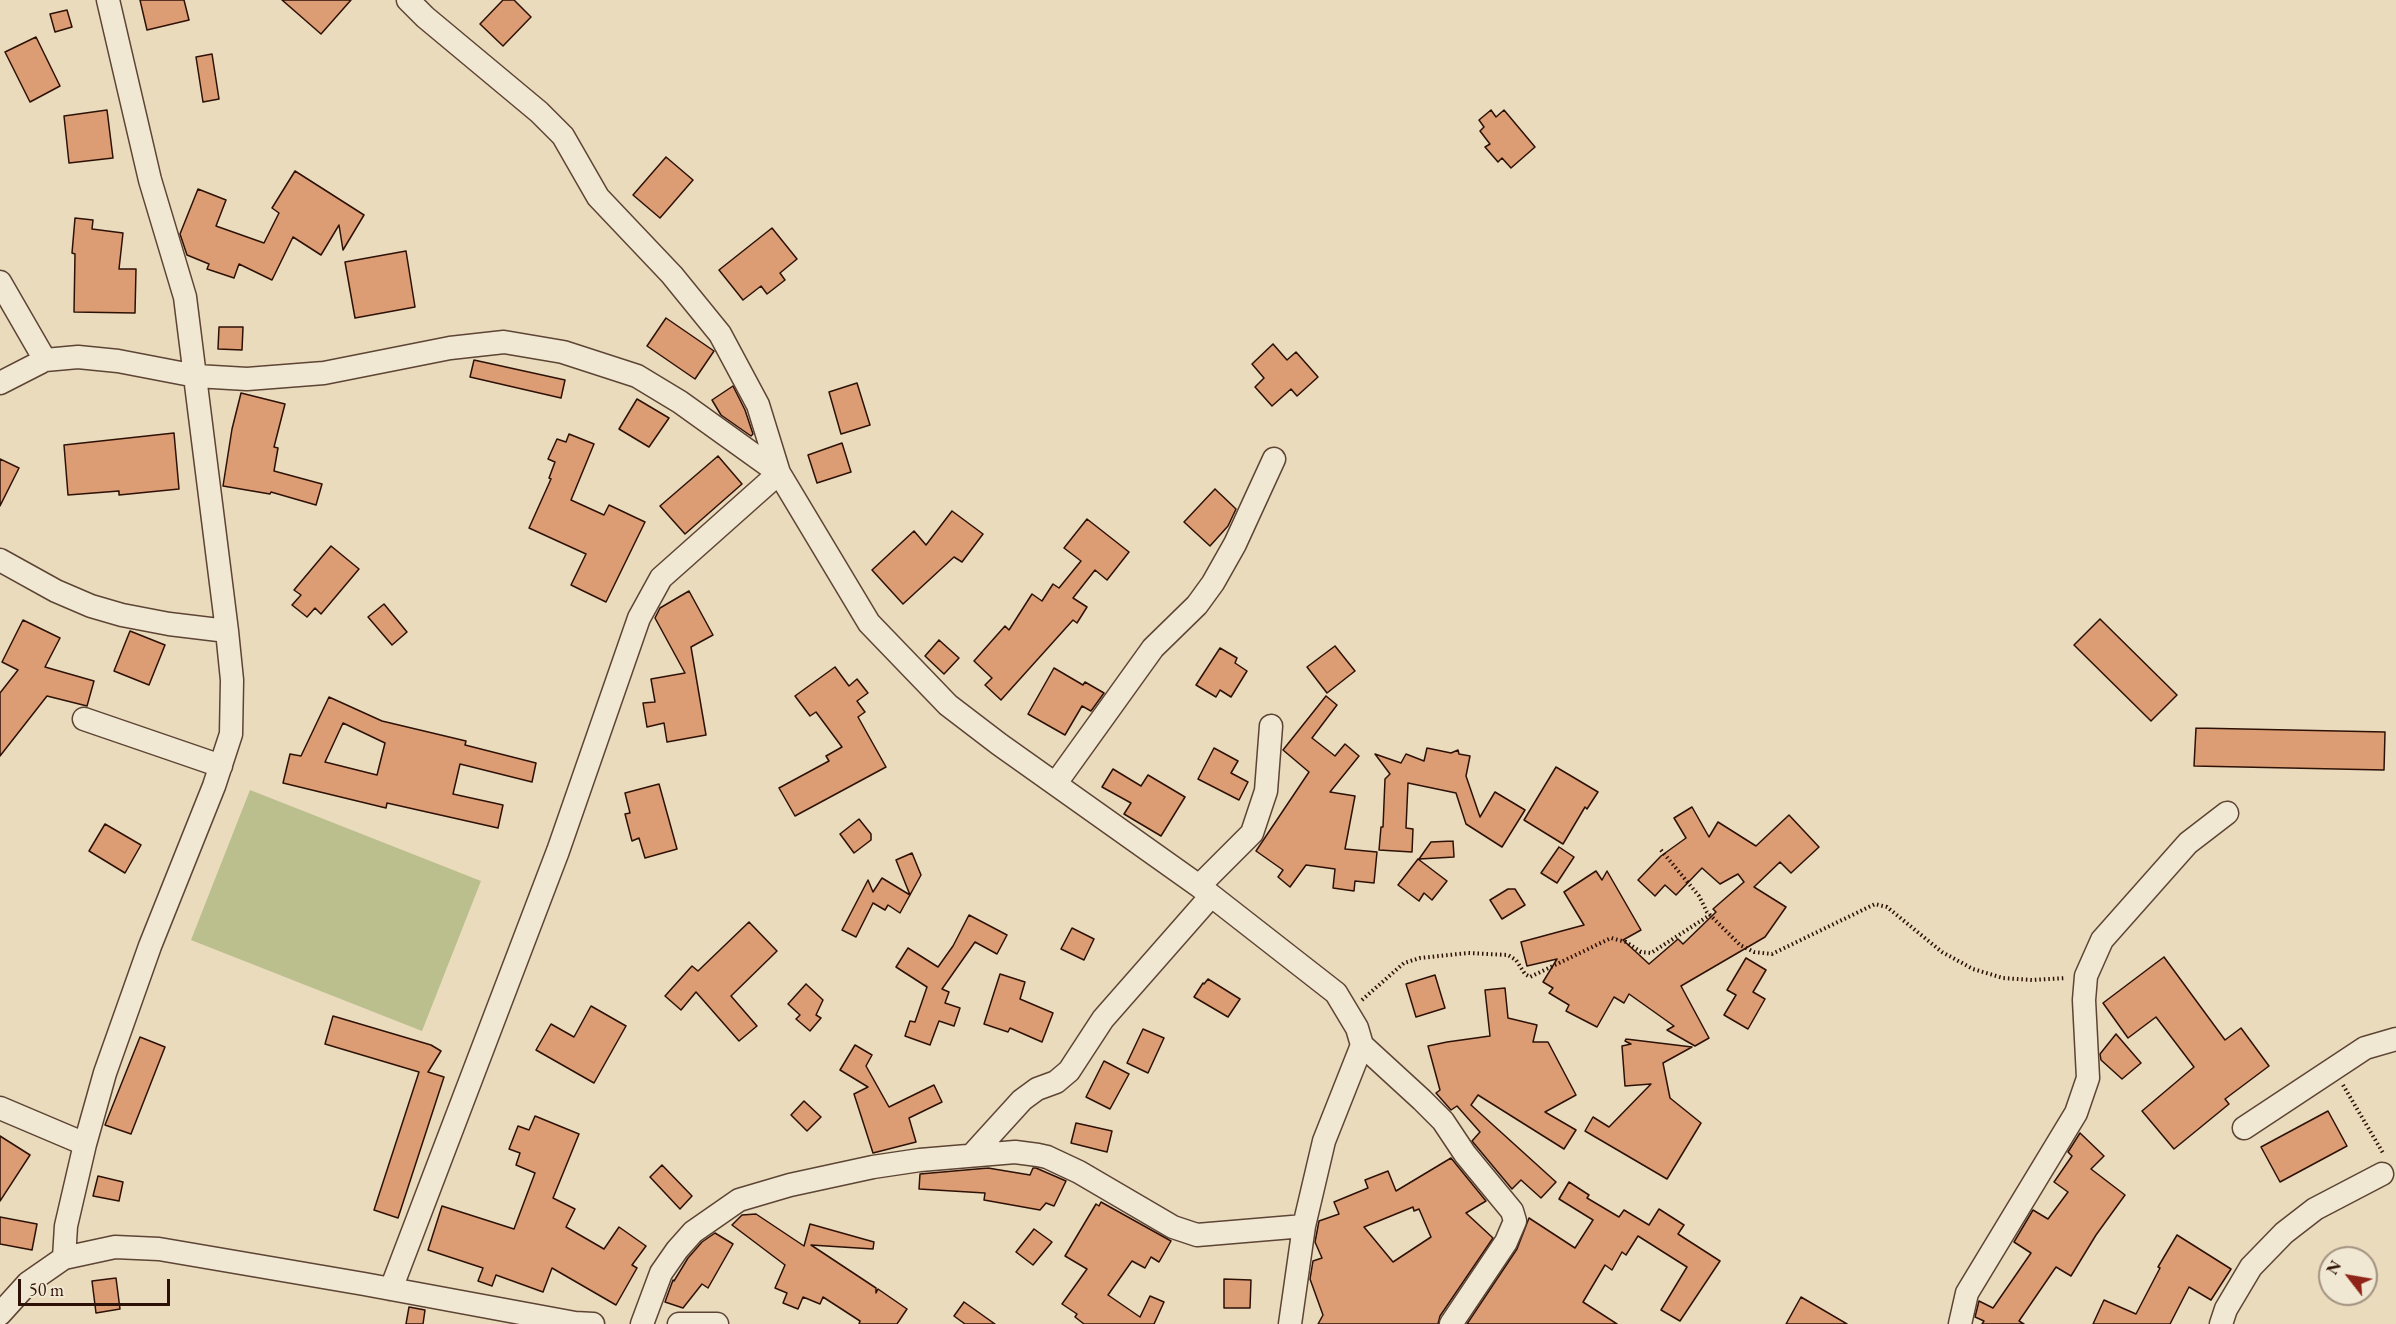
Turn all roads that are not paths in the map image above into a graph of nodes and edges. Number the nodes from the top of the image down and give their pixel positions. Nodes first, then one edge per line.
1 (108, 0) edge
2 (408, 0) edge
3 (0, 282) edge
4 (45, 360) junction
5 (196, 376) junction
6 (0, 383) edge
7 (1274, 459) dead end
8 (779, 473) junction
9 (0, 560) edge
10 (228, 631) junction
11 (84, 719) dead end
12 (1271, 726) dead end
13 (221, 766) junction
14 (1056, 783) junction
15 (2227, 813) dead end
16 (1205, 891) junction
17 (2396, 1039) edge
18 (1362, 1045) junction
19 (0, 1108) edge
20 (2244, 1128) dead end
21 (85, 1143) junction
22 (972, 1155) junction
23 (2382, 1174) road end
24 (1304, 1226) junction
25 (64, 1258) junction
26 (391, 1289) junction
27 (0, 1314) edge
28 (574, 1324) edge
29 (593, 1324) edge
30 (642, 1324) edge
31 (679, 1324) edge
32 (717, 1324) edge
33 (1290, 1324) edge
34 (1452, 1324) edge
35 (1960, 1324) edge
36 (2221, 1324) edge

1 - 5 street
2 - 8 street
3 - 4 street
4 - 5 street
4 - 6 street
5 - 8 street
5 - 10 street
7 - 14 street
8 - 14 street
8 - 26 street
9 - 10 street
10 - 13 street
11 - 13 street
12 - 16 street
13 - 21 street
14 - 16 street
15 - 35 street
16 - 18 street
16 - 22 street
17 - 20 street
18 - 24 street
18 - 34 street
19 - 21 street
21 - 25 street
22 - 24 street
22 - 30 street
23 - 36 street
24 - 33 street
25 - 26 street
25 - 27 street
26 - 28 street
28 - 29 street
31 - 32 street

